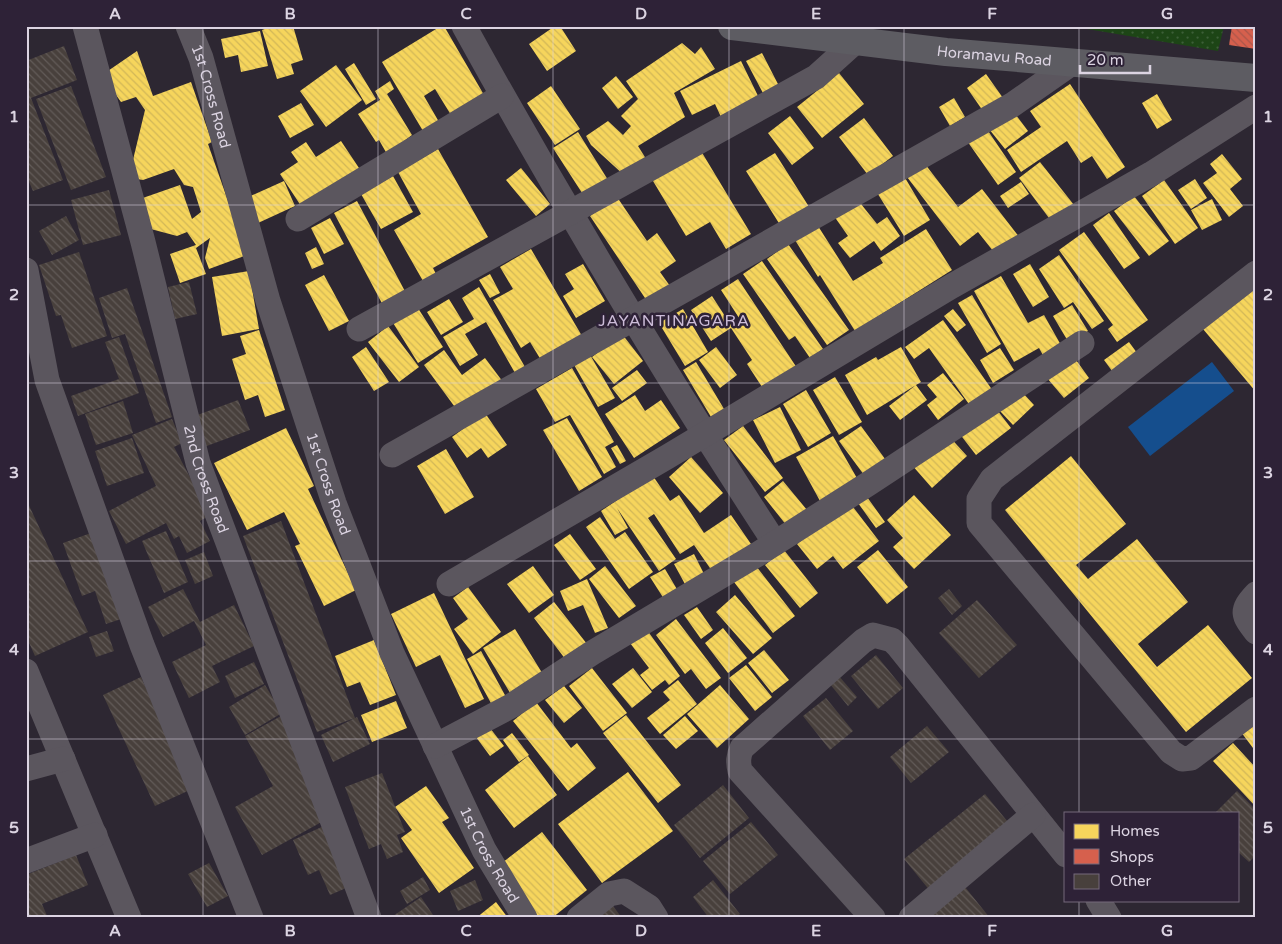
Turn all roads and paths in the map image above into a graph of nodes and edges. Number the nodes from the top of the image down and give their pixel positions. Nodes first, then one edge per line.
1 (85, 26) edge
2 (188, 26) edge
3 (464, 26) edge
4 (746, 27) edge
5 (856, 41) junction
6 (1072, 63) junction
7 (1256, 78) edge
8 (502, 96) junction
9 (1256, 107) edge
10 (571, 213) junction
11 (298, 219) dead end
12 (26, 270) edge
13 (1256, 273) edge
14 (634, 317) junction
15 (359, 329) dead end
16 (1082, 343) dead end
17 (704, 435) junction
18 (392, 455) dead end
19 (774, 543) junction
20 (449, 584) dead end
21 (1256, 594) edge
22 (1256, 632) edge
23 (28, 681) edge
24 (1256, 709) edge
25 (435, 746) junction
26 (63, 759) junction
27 (26, 769) edge
28 (1033, 815) junction
29 (94, 835) junction
30 (1064, 853) edge
31 (26, 861) edge
32 (1099, 902) edge
33 (360, 915) edge
34 (130, 918) edge
35 (251, 918) edge
36 (525, 918) edge
37 (579, 918) edge
38 (656, 918) edge
39 (873, 918) edge
40 (911, 918) edge
41 (1109, 918) edge

1 - 33 street, 2nd Cross Road
2 - 25 street, 1st Cross Road
3 - 8 street
4 - 5 street, Horamavu Road
5 - 6 street, Horamavu Road
5 - 10 street
6 - 7 street, Horamavu Road
6 - 14 street
8 - 10 street
8 - 11 street
9 - 17 street
10 - 14 street
10 - 15 street
12 - 35 street
13 - 24 street
14 - 17 street
14 - 18 street
16 - 19 street
17 - 19 street
17 - 20 street
19 - 25 street
21 - 22 street
23 - 26 street
25 - 36 street, 1st Cross Road
26 - 27 street
26 - 29 street
28 - 30 street
28 - 39 street
28 - 40 street
29 - 31 street
29 - 34 street
32 - 41 street
37 - 38 street

